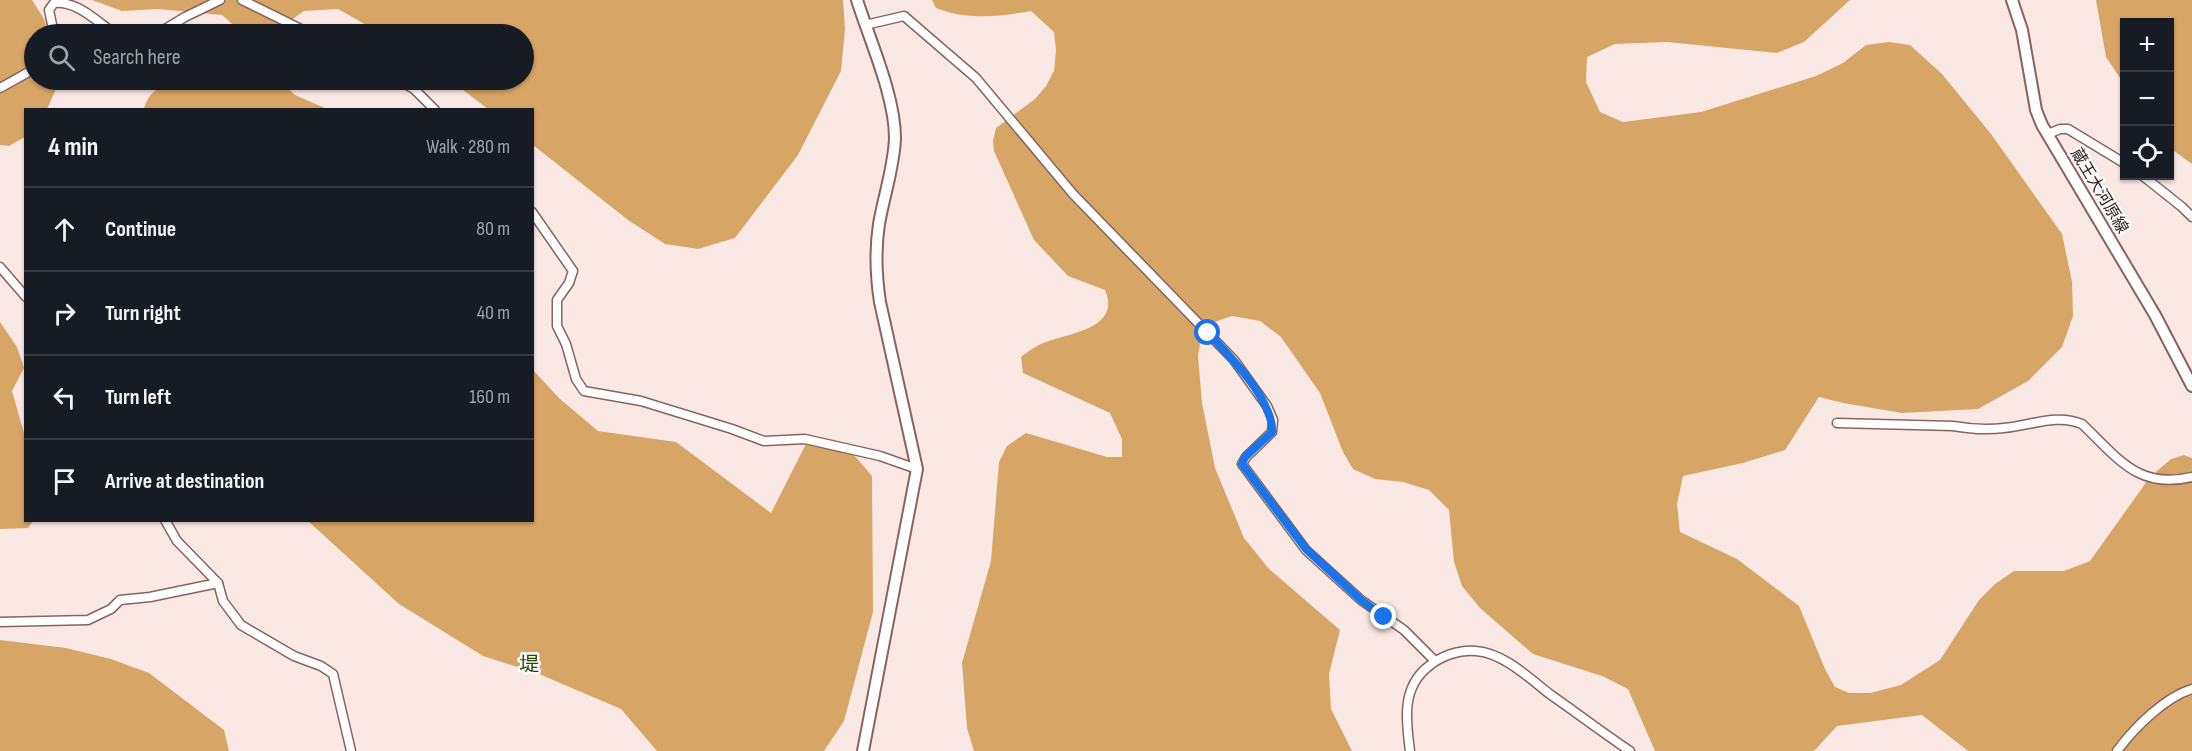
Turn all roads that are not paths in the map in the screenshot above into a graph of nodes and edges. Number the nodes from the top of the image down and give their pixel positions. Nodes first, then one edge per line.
1 (220, 0) edge
2 (242, 0) edge
3 (857, 0) edge
4 (2012, 0) edge
5 (52, 24) edge
6 (101, 24) edge
7 (174, 24) edge
8 (291, 24) edge
9 (865, 25) junction
10 (24, 75) edge
11 (0, 88) edge
12 (415, 90) edge
13 (433, 108) edge
14 (2048, 134) junction
15 (2120, 161) edge
16 (2148, 180) edge
17 (534, 215) edge
18 (2192, 217) edge
19 (0, 267) edge
20 (24, 295) edge
21 (2192, 386) edge
22 (1837, 423) dead end
23 (917, 469) junction
24 (2192, 477) edge
25 (166, 522) edge
26 (218, 583) junction
27 (0, 622) edge
28 (1435, 661) junction
29 (2192, 689) edge
30 (1620, 747) edge
31 (351, 751) edge
32 (863, 751) edge
33 (1410, 751) edge
34 (1630, 751) edge
35 (2117, 751) edge

1 - 7 street
2 - 8 street
3 - 9 street
4 - 14 street, 蔵王大河原線
5 - 6 street
9 - 23 street
9 - 28 street
10 - 11 street
12 - 13 street
14 - 15 street
14 - 21 street, 蔵王大河原線
16 - 18 street
17 - 23 street
19 - 20 street
22 - 24 street
23 - 32 street
25 - 26 street
26 - 27 street
26 - 31 street
28 - 30 street
28 - 33 street
29 - 35 street
30 - 34 street

